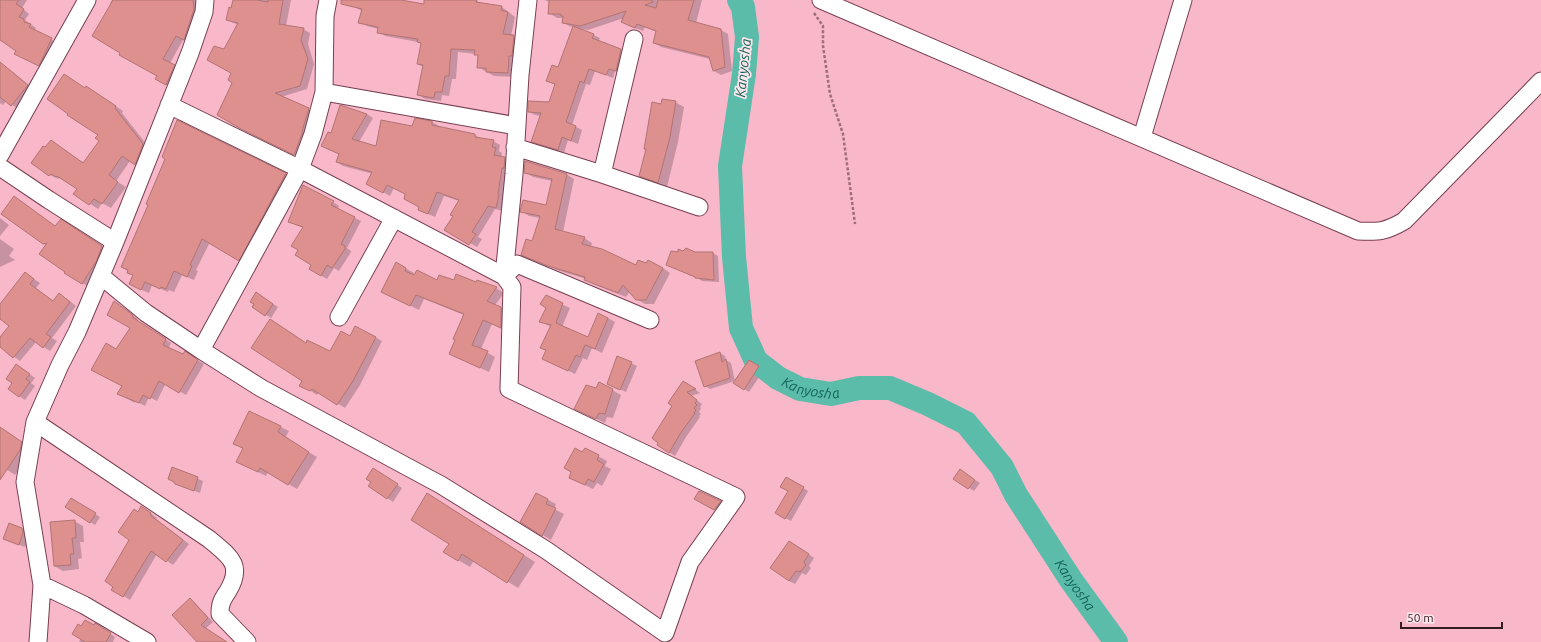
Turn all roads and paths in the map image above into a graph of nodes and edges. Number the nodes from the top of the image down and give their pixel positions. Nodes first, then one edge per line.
1 (87, 0) edge
2 (205, 0) edge
3 (328, 0) edge
4 (528, 0) edge
5 (1183, 0) edge
6 (816, 5) edge
7 (634, 39) dead end
8 (1541, 81) edge
9 (324, 92) junction
10 (169, 105) junction
11 (517, 126) junction
12 (1142, 137) junction
13 (516, 147) junction
14 (0, 155) edge
15 (0, 167) edge
16 (300, 169) junction
17 (602, 174) junction
18 (699, 207) dead end
19 (394, 218) junction
20 (855, 224) dead end
21 (115, 242) junction
22 (101, 276) junction
23 (504, 276) junction
24 (339, 317) dead end
25 (650, 320) dead end
26 (201, 350) junction
27 (35, 422) junction
28 (42, 585) junction
29 (38, 642) edge
30 (147, 642) edge
31 (246, 642) edge

1 - 14 street
2 - 10 street
3 - 9 street
4 - 11 street
5 - 12 street
6 - 12 street
6 - 20 path
7 - 17 street
8 - 12 street
9 - 11 street
9 - 16 street
10 - 16 street
10 - 21 street
11 - 13 street
13 - 17 street
13 - 23 street
15 - 21 street
16 - 19 street
16 - 26 street
17 - 18 street
19 - 23 street
19 - 24 street
21 - 22 street
22 - 26 street
22 - 27 street
23 - 25 street
23 - 26 street
27 - 28 street
27 - 31 street
28 - 29 street
28 - 30 street

